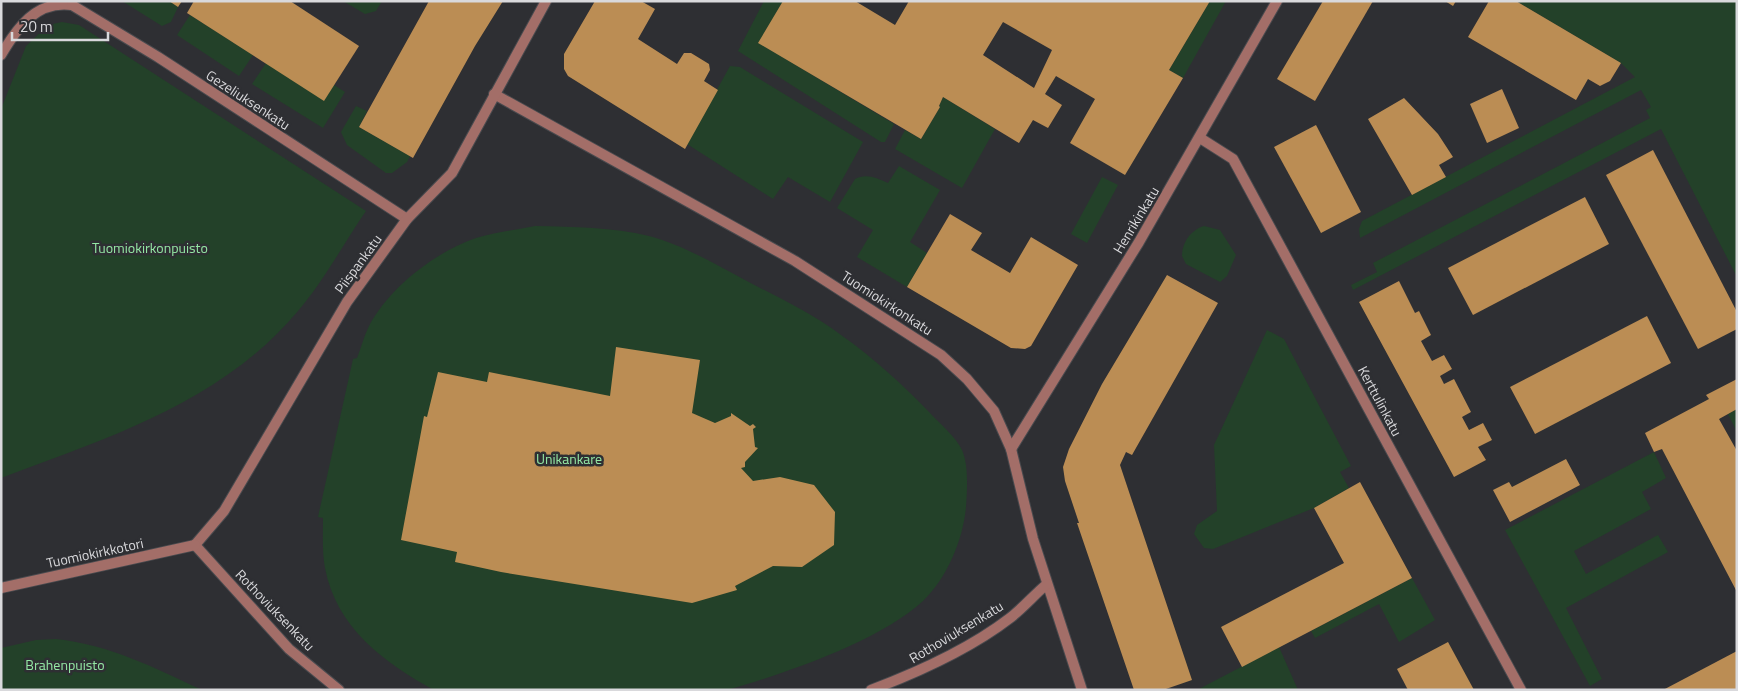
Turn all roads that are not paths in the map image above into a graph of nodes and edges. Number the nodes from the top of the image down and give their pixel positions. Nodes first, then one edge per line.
1 (546, 1) edge
2 (1277, 1) edge
3 (1, 55) edge
4 (494, 94) junction
5 (1200, 138) junction
6 (407, 219) junction
7 (1011, 449) junction
8 (195, 545) junction
9 (1047, 584) junction
10 (1, 588) edge
11 (339, 690) edge
12 (871, 690) edge
13 (1082, 690) edge
14 (1521, 690) edge

1 - 4 street, Piispankatu
2 - 5 street, Henrikinkatu
3 - 6 street, Gezeliuksenkatu
4 - 6 street, Piispankatu
4 - 7 street, Tuomiokirkonkatu
5 - 7 street, Henrikinkatu
5 - 14 street, Kerttulinkatu
6 - 8 street, Piispankatu
7 - 9 street, Tuomiokirkonkatu
8 - 10 street, Tuomiokirkkotori
8 - 11 street, Rothoviuksenkatu
9 - 12 street, Rothoviuksenkatu
9 - 13 street, Tuomiokirkonkatu

